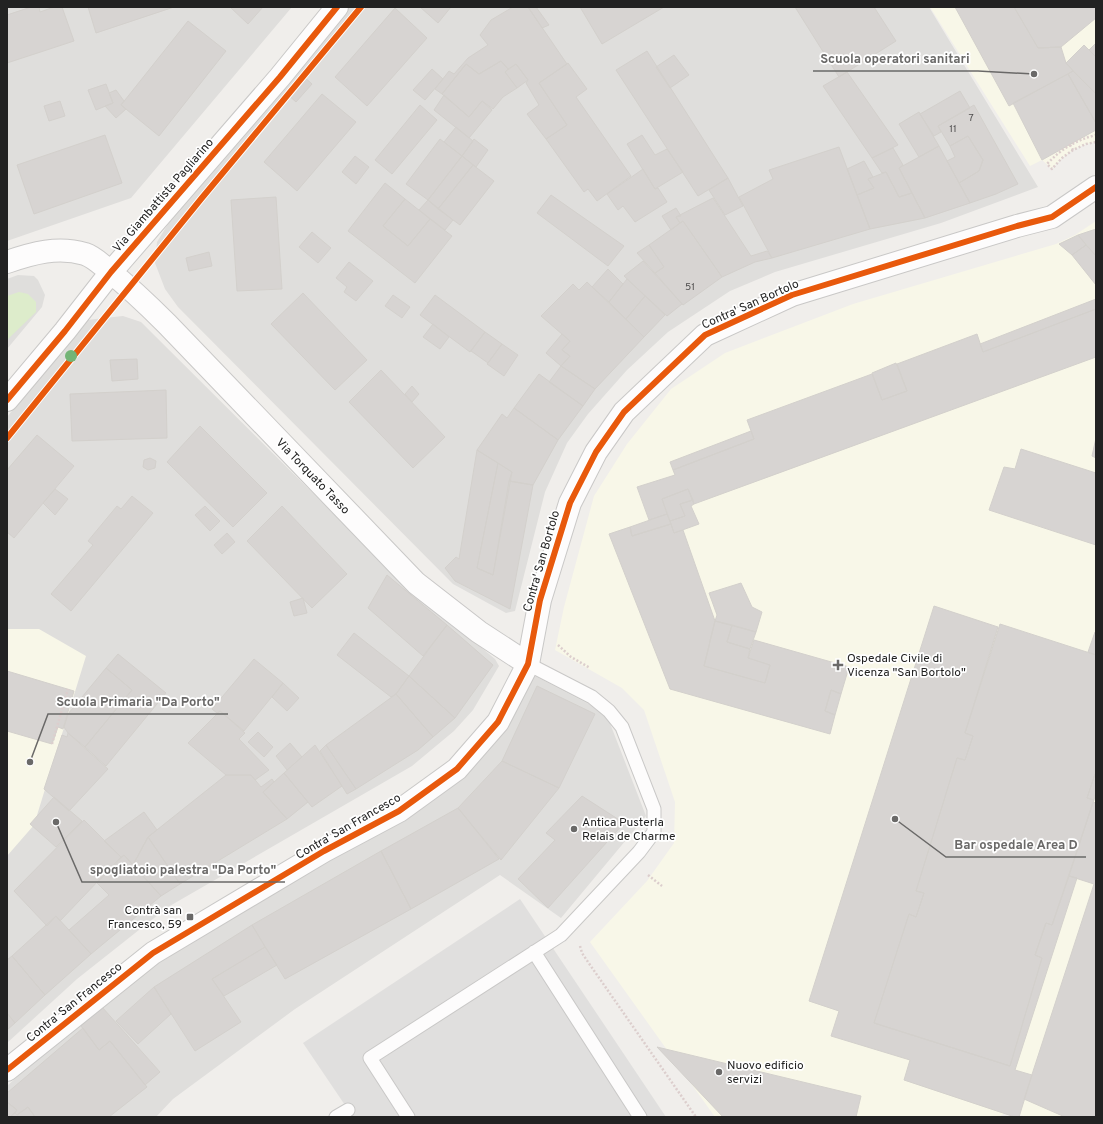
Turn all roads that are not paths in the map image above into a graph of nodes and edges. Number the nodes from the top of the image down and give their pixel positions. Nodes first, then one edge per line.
1 (338, 7) edge
2 (1096, 187) edge
3 (7, 262) edge
4 (111, 272) junction
5 (7, 400) edge
6 (528, 664) junction
7 (534, 952) junction
8 (7, 1070) edge
9 (348, 1110) dead end
10 (336, 1117) edge
11 (408, 1117) edge
12 (640, 1117) edge

1 - 4 street, Via Giambattista Pagliarino
2 - 6 street, Contra' San Bortolo
3 - 4 street, Via Torquato Tasso
4 - 5 street, Via Giambattista Pagliarino
4 - 6 street, Via Torquato Tasso
6 - 7 lane
6 - 8 street, Contra' San Francesco
7 - 11 lane
7 - 12 lane
9 - 10 lane

